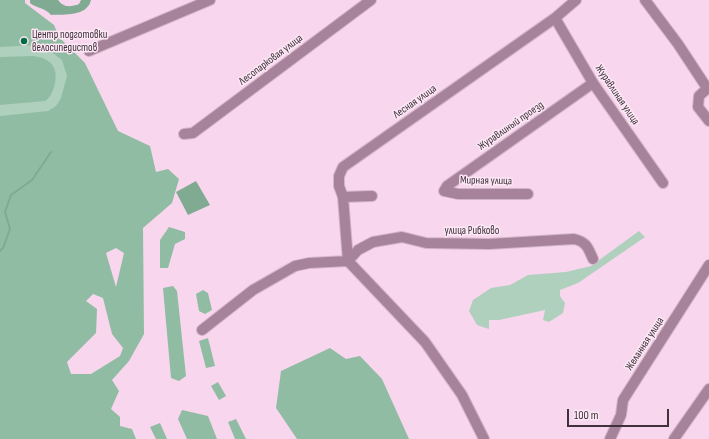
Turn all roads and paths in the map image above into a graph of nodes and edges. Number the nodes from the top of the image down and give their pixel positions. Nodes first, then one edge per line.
1 (210, 0) edge
2 (371, 0) edge
3 (576, 0) edge
4 (645, 0) edge
5 (555, 18) junction
6 (89, 51) dead end
7 (593, 83) junction
8 (708, 87) edge
9 (709, 121) edge
10 (184, 134) dead end
11 (663, 182) dead end
12 (444, 191) joint
13 (528, 194) dead end
14 (372, 196) dead end
15 (343, 197) junction
16 (593, 259) dead end
17 (348, 261) junction
18 (709, 265) edge
19 (202, 330) dead end
20 (709, 389) edge
21 (484, 439) edge
22 (610, 439) edge
23 (674, 439) edge

1 - 6 street
2 - 10 street, Лесопарковая улица
3 - 5 street, Лесная улица
4 - 8 street
5 - 7 street, Журавлиная улица
5 - 15 street, Лесная улица
7 - 11 street, Журавлиная улица
7 - 12 street, Журавлиный проезд
8 - 9 street
12 - 13 street, Мирная улица
14 - 15 street
15 - 17 street, Лесная улица
16 - 17 street, улица Рибково
17 - 19 street
17 - 21 street
18 - 22 street, Желанная улица
20 - 23 street

